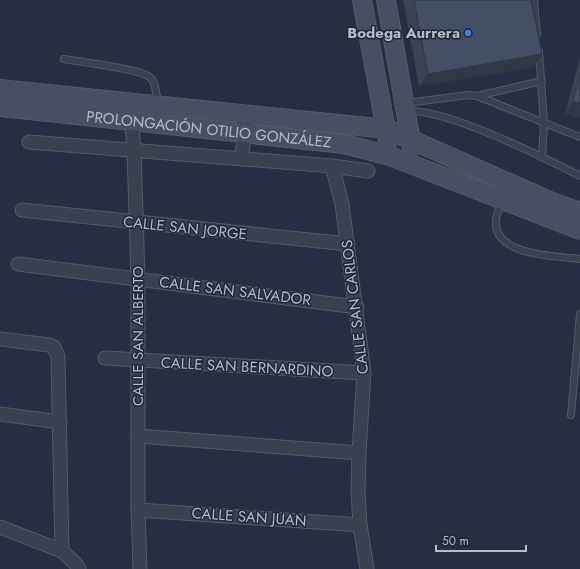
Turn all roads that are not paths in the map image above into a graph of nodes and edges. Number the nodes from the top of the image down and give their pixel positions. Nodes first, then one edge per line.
1 (362, 0) edge
2 (386, 0) edge
3 (534, 0) edge
4 (64, 59) dead end
5 (542, 81) junction
6 (477, 96) junction
7 (4, 101) edge
8 (131, 104) junction
9 (157, 106) junction
10 (405, 108) junction
11 (243, 114) junction
12 (131, 122) junction
13 (544, 124) junction
14 (159, 125) junction
15 (387, 129) junction
16 (244, 134) junction
17 (580, 137) edge
18 (411, 139) junction
19 (29, 142) dead end
20 (134, 150) junction
21 (390, 156) junction
22 (542, 157) junction
23 (242, 159) junction
24 (332, 166) junction
25 (415, 166) junction
26 (368, 171) dead end
27 (580, 176) edge
28 (502, 199) junction
29 (22, 210) dead end
30 (580, 212) edge
31 (136, 223) junction
32 (580, 230) edge
33 (348, 244) junction
34 (580, 259) edge
35 (18, 264) dead end
36 (138, 279) junction
37 (357, 306) junction
38 (580, 314) edge
39 (0, 339) edge
40 (105, 358) dead end
41 (138, 361) junction
42 (364, 373) junction
43 (0, 414) edge
44 (571, 415) dead end
45 (60, 422) junction
46 (138, 436) junction
47 (359, 454) junction
48 (138, 510) junction
49 (360, 525) junction
50 (0, 527) edge
51 (62, 551) junction
52 (79, 569) edge
53 (140, 569) edge
54 (367, 569) edge

1 - 15 main road
2 - 10 main road
3 - 5 lane
4 - 9 lane
5 - 6 lane
5 - 13 lane
6 - 10 lane
6 - 13 lane
7 - 8 main road, PROLONGACIÓN OTILIO GONZÁLEZ
7 - 12 main road, PROLONGACIÓN OTILIO GONZÁLEZ
8 - 9 main road, PROLONGACIÓN OTILIO GONZÁLEZ
8 - 12 street, CALLE SAN ALBERTO
9 - 11 main road, PROLONGACIÓN OTILIO GONZÁLEZ
9 - 14 lane
10 - 18 main road
10 - 22 lane
11 - 15 main road, PROLONGACIÓN OTILIO GONZÁLEZ
11 - 16 street
12 - 14 main road, PROLONGACIÓN OTILIO GONZÁLEZ
12 - 20 street, CALLE SAN ALBERTO
13 - 17 lane
13 - 22 lane
14 - 16 main road, PROLONGACIÓN OTILIO GONZÁLEZ
15 - 18 main road, PROLONGACIÓN OTILIO GONZÁLEZ
15 - 21 main road
16 - 21 main road, PROLONGACIÓN OTILIO GONZÁLEZ
16 - 23 street
18 - 25 main road
18 - 30 main road, PROLONGACIÓN OTILIO GONZÁLEZ
19 - 20 street
20 - 23 street
20 - 31 street, CALLE SAN ALBERTO
21 - 25 main road, PROLONGACIÓN OTILIO GONZÁLEZ
22 - 27 lane
23 - 24 street
24 - 26 street
24 - 33 street, CALLE SAN CARLOS
25 - 28 main road, PROLONGACIÓN OTILIO GONZÁLEZ
28 - 32 main road, PROLONGACIÓN OTILIO GONZÁLEZ
28 - 34 lane
29 - 31 street, CALLE SAN JORGE
31 - 33 street, CALLE SAN JORGE
31 - 36 street, CALLE SAN ALBERTO
33 - 37 street, CALLE SAN CARLOS
35 - 36 street, CALLE SAN SALVADOR
36 - 37 street, CALLE SAN SALVADOR
36 - 41 street, CALLE SAN ALBERTO
37 - 42 street, CALLE SAN CARLOS
38 - 44 lane
39 - 45 street
40 - 41 street, CALLE SAN BERNARDINO
41 - 42 street, CALLE SAN BERNARDINO
41 - 46 street, CALLE SAN ALBERTO
42 - 47 street, CALLE SAN CARLOS
43 - 45 street
45 - 51 street
46 - 47 street
46 - 48 street, CALLE SAN ALBERTO
47 - 49 street, CALLE SAN CARLOS
48 - 49 street, CALLE SAN JUAN
48 - 53 street, CALLE SAN ALBERTO
49 - 54 street, CALLE SAN CARLOS
50 - 51 street
51 - 52 street

